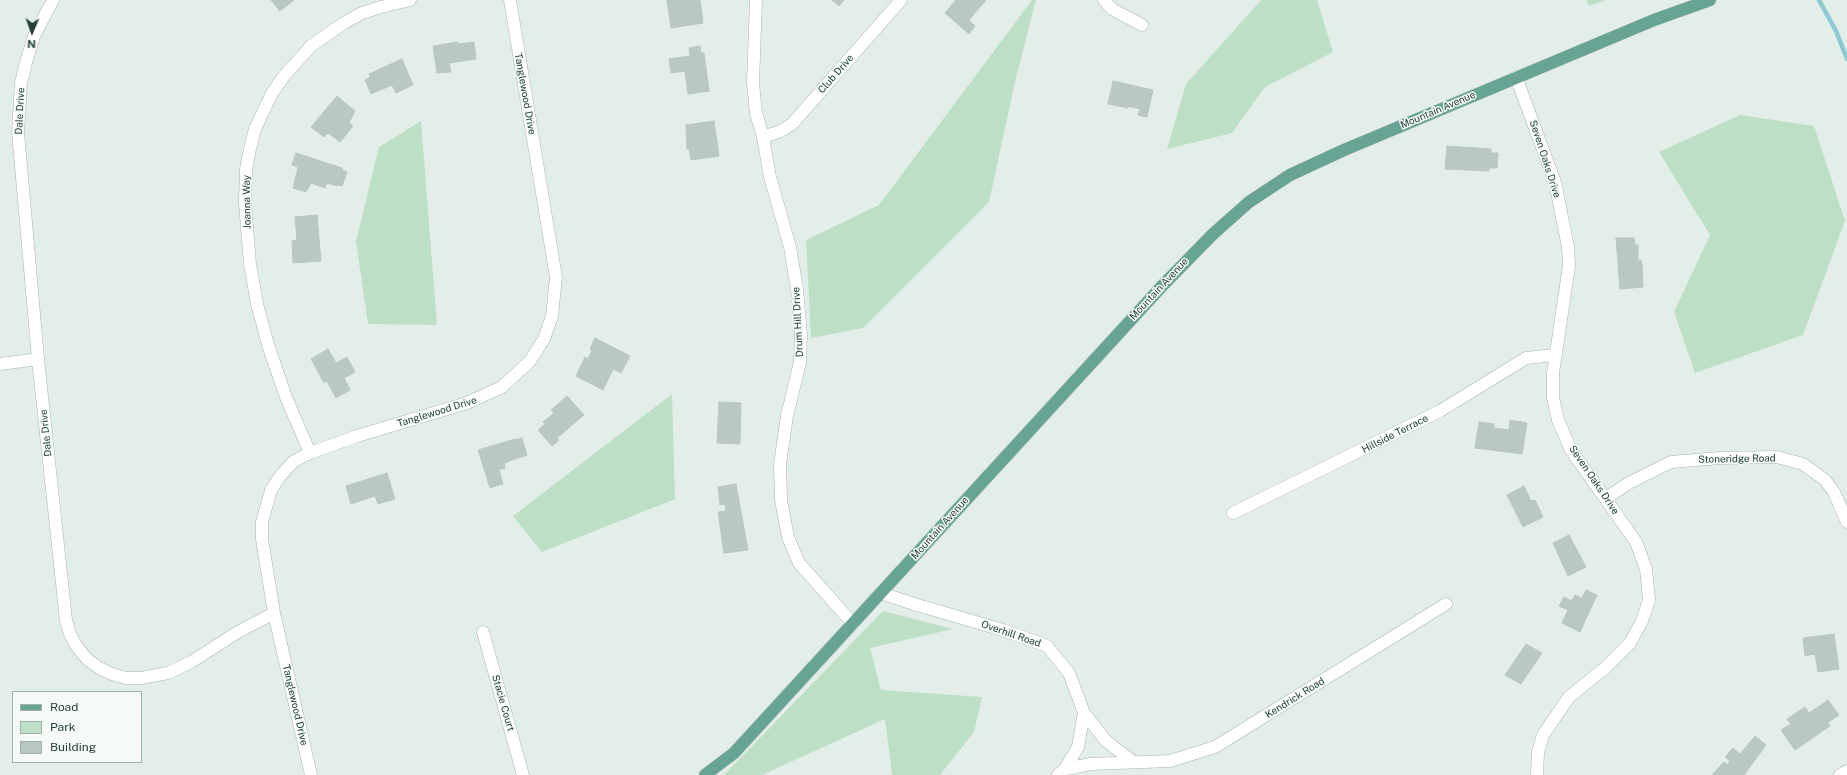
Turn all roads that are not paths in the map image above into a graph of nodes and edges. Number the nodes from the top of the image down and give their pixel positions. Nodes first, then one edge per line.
1 (53, 0) edge
2 (410, 0) edge
3 (510, 0) edge
4 (756, 0) edge
5 (901, 0) edge
6 (1104, 0) edge
7 (1710, 0) edge
8 (1142, 25) dead end
9 (1516, 77) junction
10 (762, 137) junction
11 (1555, 355) junction
12 (38, 359) junction
13 (0, 364) edge
14 (310, 453) junction
15 (1606, 498) junction
16 (1234, 513) dead end
17 (1847, 522) edge
18 (882, 593) junction
19 (1446, 604) dead end
20 (274, 613) junction
21 (852, 624) junction
22 (483, 632) dead end
23 (1084, 713) junction
24 (1132, 761) junction
25 (1847, 771) edge
26 (1062, 772) edge
27 (311, 775) edge
28 (523, 775) edge
29 (705, 775) edge
30 (1537, 775) edge
31 (1840, 775) edge

1 - 12 street, Dale Drive
2 - 14 street, Joanna Way
3 - 14 street, Tanglewood Drive
4 - 10 street, Drum Hill Drive
5 - 10 street, Club Drive
6 - 8 street
7 - 9 main road, Mountain Avenue
9 - 11 street, Seven Oaks Drive
9 - 18 main road, Mountain Avenue
10 - 21 street, Drum Hill Drive
11 - 15 street, Seven Oaks Drive
11 - 16 street, Hillside Terrace
12 - 13 street
12 - 20 street, Dale Drive
14 - 20 street, Tanglewood Drive
15 - 17 street, Stoneridge Road
15 - 30 street, Seven Oaks Drive
18 - 21 main road, Mountain Avenue
18 - 23 street, Overhill Road
19 - 24 street, Kendrick Road
20 - 27 street, Tanglewood Drive
21 - 29 main road, Mountain Avenue
22 - 28 street, Stacie Court
23 - 24 street
23 - 26 street
24 - 26 street, Kendrick Road
25 - 31 street

